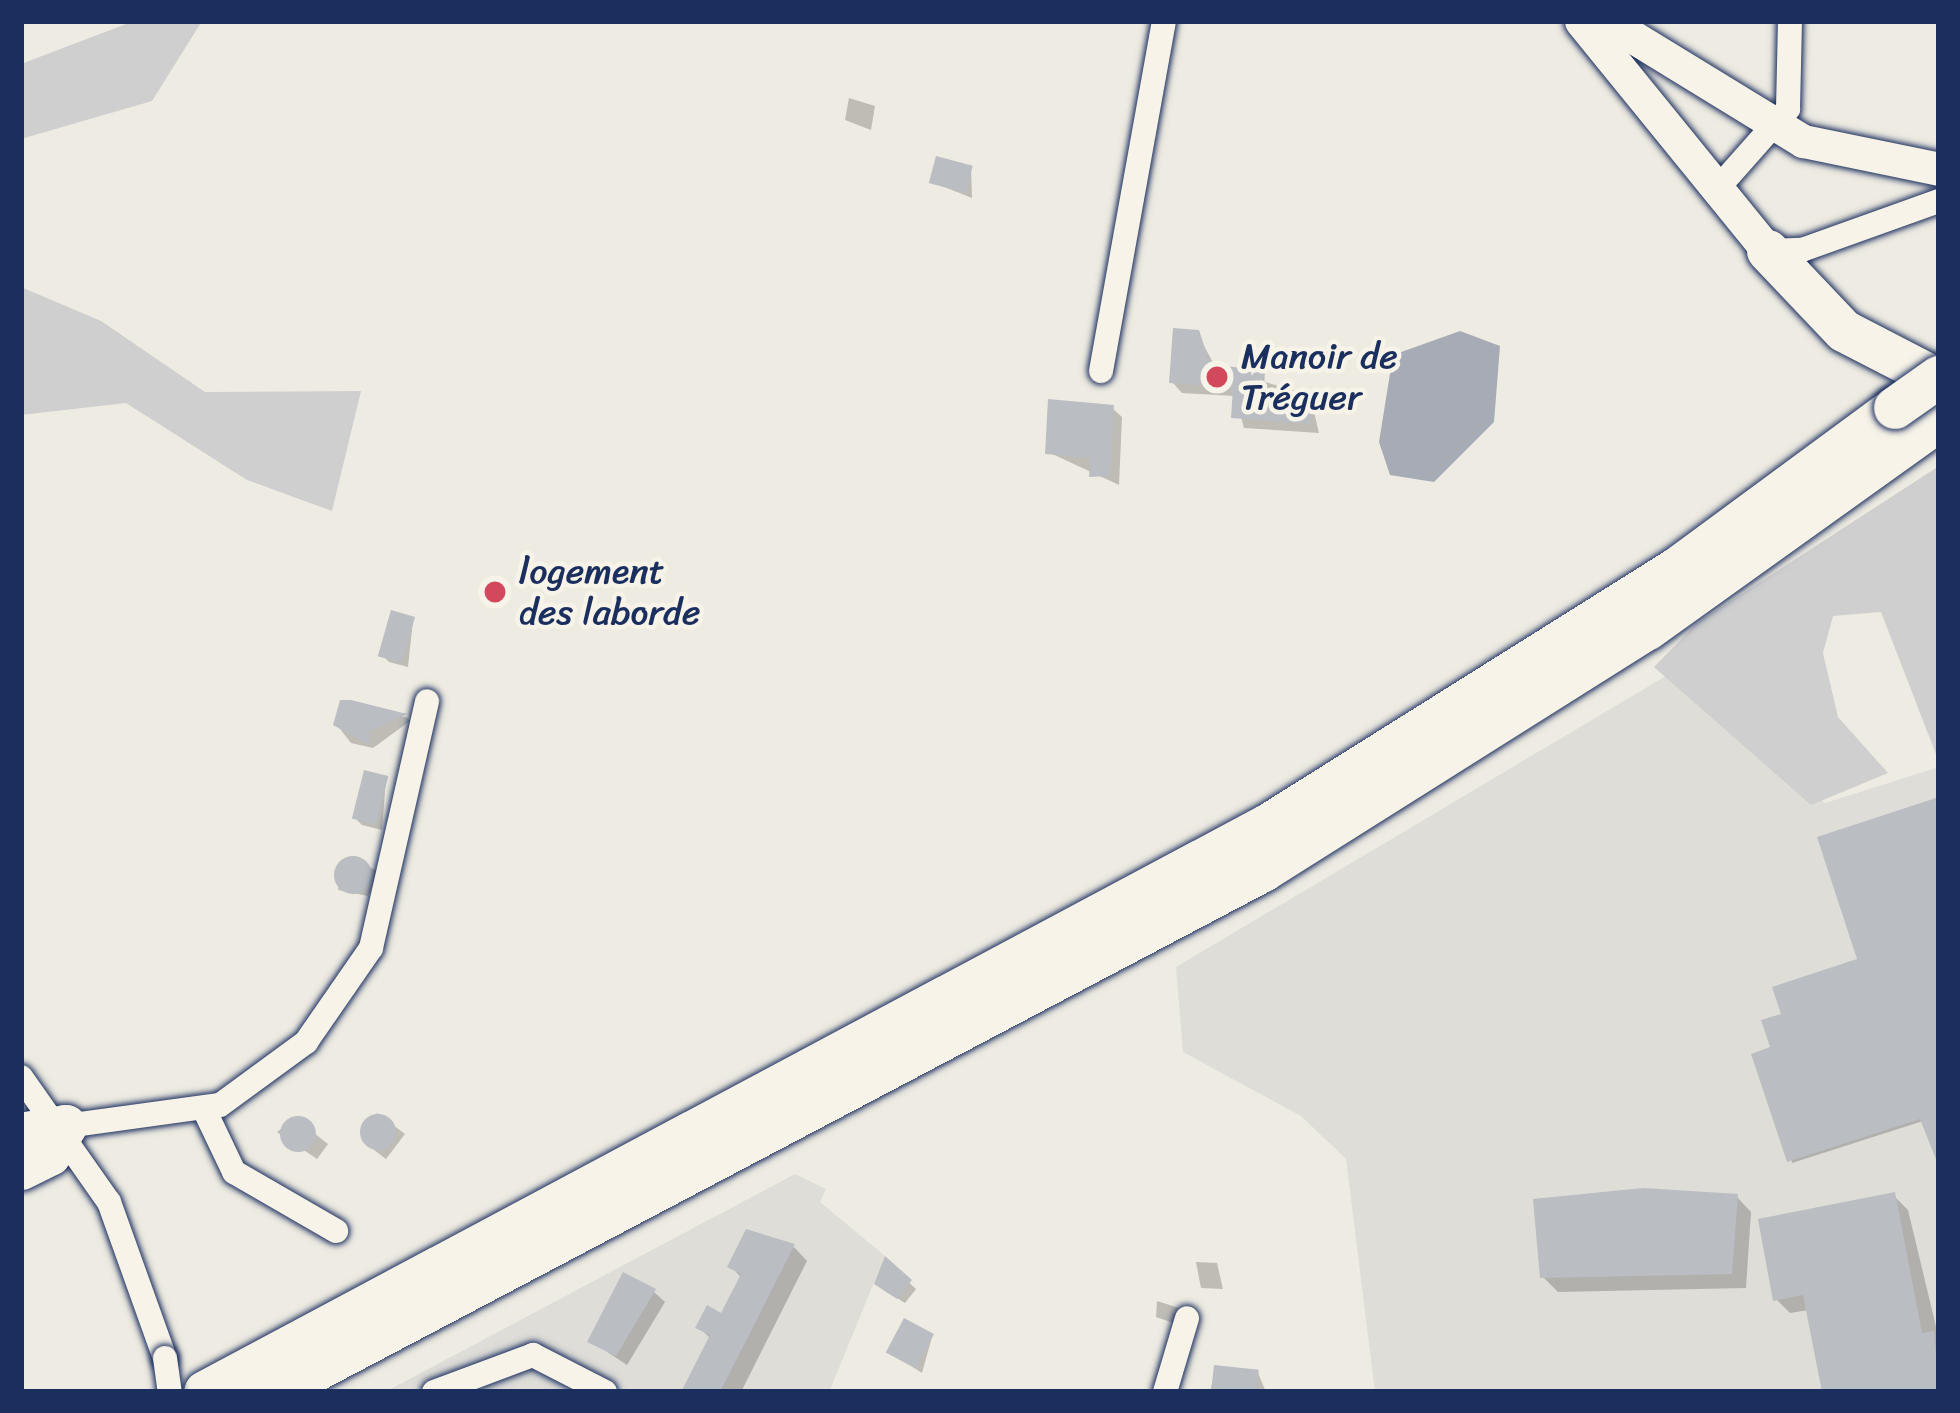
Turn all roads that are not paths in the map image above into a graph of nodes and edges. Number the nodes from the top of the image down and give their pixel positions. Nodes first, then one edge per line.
1 (1164, 21) edge
2 (1581, 21) edge
3 (1607, 21) edge
4 (1790, 21) edge
5 (1775, 128) junction
6 (1939, 169) edge
7 (1718, 188) junction
8 (1939, 201) edge
9 (1768, 251) junction
10 (1101, 371) dead end
11 (1939, 379) edge
12 (1939, 422) edge
13 (427, 701) dead end
14 (21, 1076) edge
15 (204, 1109) junction
16 (66, 1126) junction
17 (21, 1134) edge
18 (21, 1169) edge
19 (336, 1231) dead end
20 (1187, 1318) dead end
21 (305, 1338) junction
22 (158, 1375) edge
23 (170, 1392) edge
24 (205, 1392) edge
25 (275, 1392) edge
26 (434, 1392) edge
27 (605, 1392) edge
28 (1165, 1392) edge

1 - 10 street
2 - 7 main road
3 - 5 main road
4 - 5 street
5 - 6 main road
5 - 7 street
7 - 9 main road
8 - 9 street
9 - 11 highway
11 - 21 highway, bridge
12 - 25 highway
13 - 15 street
14 - 16 street
15 - 16 street
15 - 19 street
16 - 17 highway
16 - 18 highway
16 - 22 street
20 - 28 street
21 - 22 highway
21 - 24 highway
22 - 23 street, bridge
26 - 27 street

